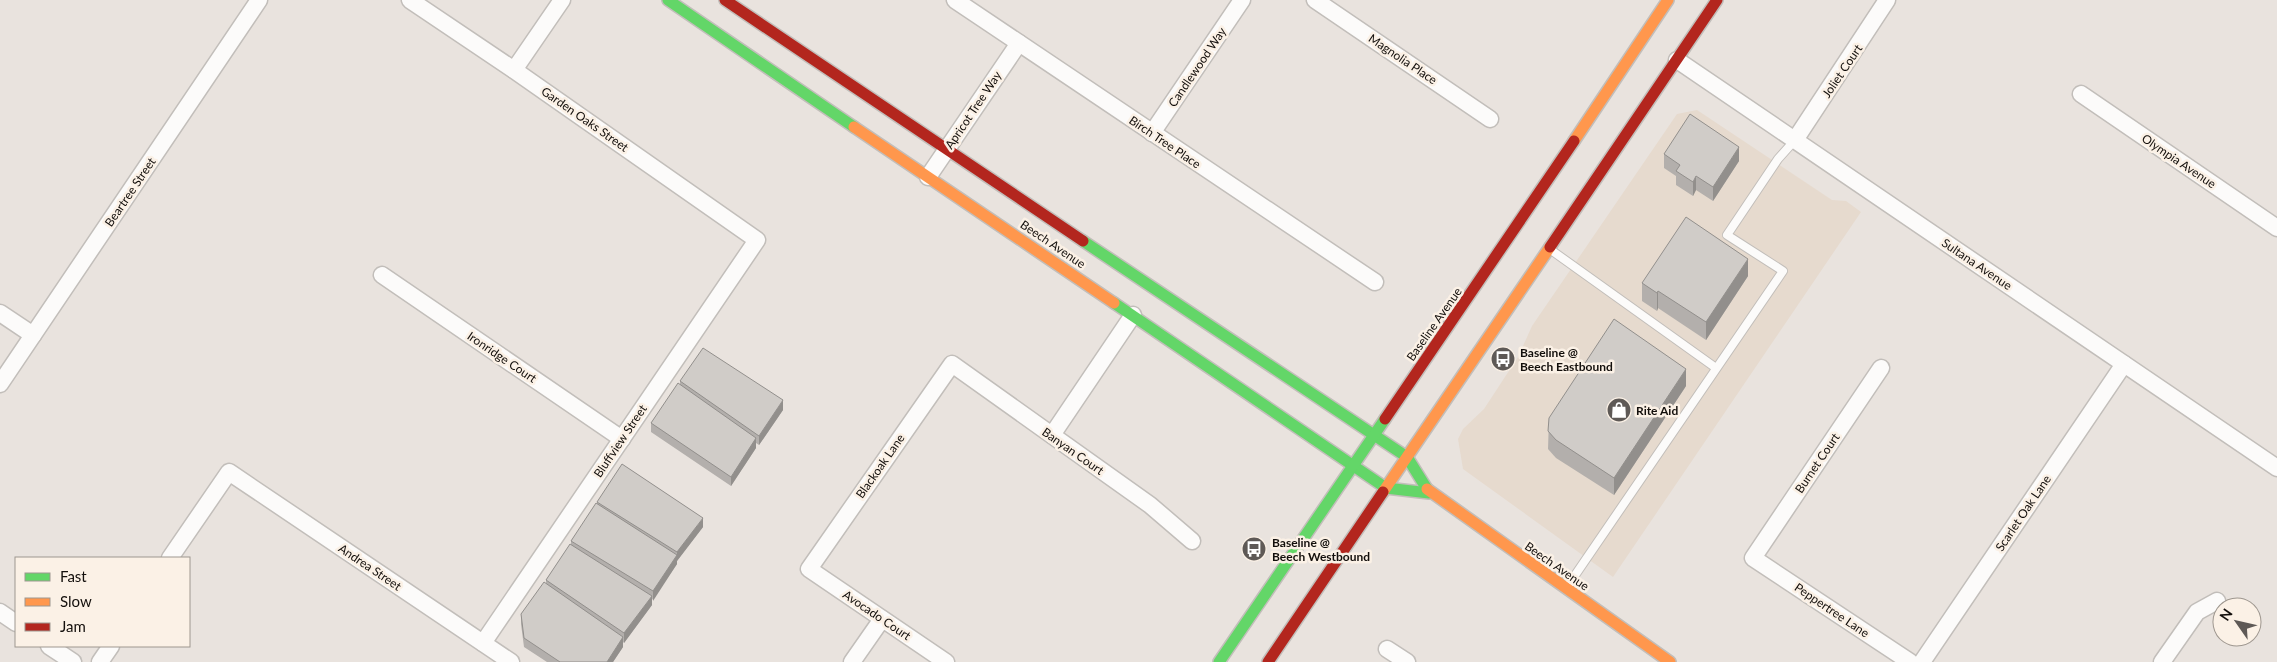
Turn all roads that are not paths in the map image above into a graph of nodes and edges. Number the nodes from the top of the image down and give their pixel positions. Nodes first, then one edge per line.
1 (260, 0) edge
2 (410, 0) edge
3 (562, 0) edge
4 (668, 0) edge
5 (725, 0) edge
6 (955, 0) edge
7 (1242, 0) edge
8 (1316, 0) edge
9 (1668, 0) edge
10 (1717, 0) edge
11 (1887, 0) edge
12 (1019, 43) junction
13 (1677, 60) junction
14 (514, 70) junction
15 (2081, 94) dead end
16 (1490, 119) dead end
17 (1152, 133) junction
18 (1795, 140) junction
19 (946, 150) junction
20 (928, 177) junction
21 (2277, 228) edge
22 (757, 240) joint
23 (1548, 248) junction
24 (382, 276) dead end
25 (1375, 282) dead end
26 (0, 313) edge
27 (1133, 316) junction
28 (33, 336) junction
29 (952, 364) joint
30 (2124, 364) junction
31 (1716, 368) junction
32 (1881, 368) dead end
33 (0, 384) edge
34 (1052, 435) junction
35 (1373, 436) junction
36 (622, 438) junction
37 (1407, 457) junction
38 (1353, 464) junction
39 (2277, 468) edge
40 (1386, 488) junction
41 (1429, 493) junction
42 (1192, 541) dead end
43 (171, 557) edge
44 (1754, 558) joint
45 (809, 569) joint
46 (1566, 589) junction
47 (2212, 604) edge
48 (0, 612) edge
49 (882, 618) junction
50 (15, 622) edge
51 (483, 643) junction
52 (50, 647) edge
53 (110, 647) edge
54 (1388, 649) dead end
55 (1663, 660) edge
56 (73, 662) edge
57 (100, 662) edge
58 (511, 662) edge
59 (852, 662) edge
60 (946, 662) edge
61 (1219, 662) edge
62 (1268, 662) edge
63 (1407, 662) edge
64 (1910, 662) edge
65 (1922, 662) edge
66 (2162, 662) edge

1 - 28 street, Beartree Street
2 - 14 street, Garden Oaks Street
3 - 14 street
4 - 20 main road, Beech Avenue
5 - 19 main road, Beech Avenue
6 - 12 street, Birch Tree Place
7 - 17 street, Candlewood Way
8 - 16 street, Magnolia Place
9 - 35 main road, Baseline Avenue
10 - 13 main road
11 - 18 street, Joliet Court
12 - 17 street, Birch Tree Place
12 - 19 street, Apricot Tree Way
13 - 18 street, Sultana Avenue
13 - 23 main road
14 - 22 street, Garden Oaks Street
15 - 21 street, Olympia Avenue
17 - 25 street, Birch Tree Place
18 - 30 street, Sultana Avenue
18 - 31 lane
19 - 20 street, Apricot Tree Way
19 - 35 main road, Beech Avenue
20 - 27 main road, Beech Avenue
22 - 36 street, Bluffview Street
23 - 31 lane
23 - 37 main road
24 - 36 street, Ironridge Court
26 - 28 street
27 - 34 street
27 - 38 main road, Beech Avenue
28 - 33 street, Beartree Street
29 - 34 street, Banyan Court
29 - 45 street, Blackoak Lane
30 - 39 street, Sultana Avenue
30 - 65 street, Scarlet Oak Lane
31 - 46 lane
32 - 44 street, Burnet Court
34 - 42 street, Banyan Court
35 - 37 main road, Beech Avenue
35 - 38 main road, Baseline Avenue
36 - 51 street, Bluffview Street
37 - 40 main road
37 - 41 main road, Beech Avenue
38 - 40 main road, Beech Avenue
38 - 61 main road, Baseline Avenue
40 - 41 main road, Beech Avenue
40 - 62 main road
41 - 46 main road, Beech Avenue
43 - 51 street, Andrea Street
44 - 64 street, Peppertree Lane
45 - 49 street, Avocado Court
46 - 55 main road, Beech Avenue
47 - 66 street
48 - 50 street
49 - 59 street
49 - 60 street, Avocado Court
51 - 58 street, Andrea Street
52 - 56 street
53 - 57 street
54 - 63 street

